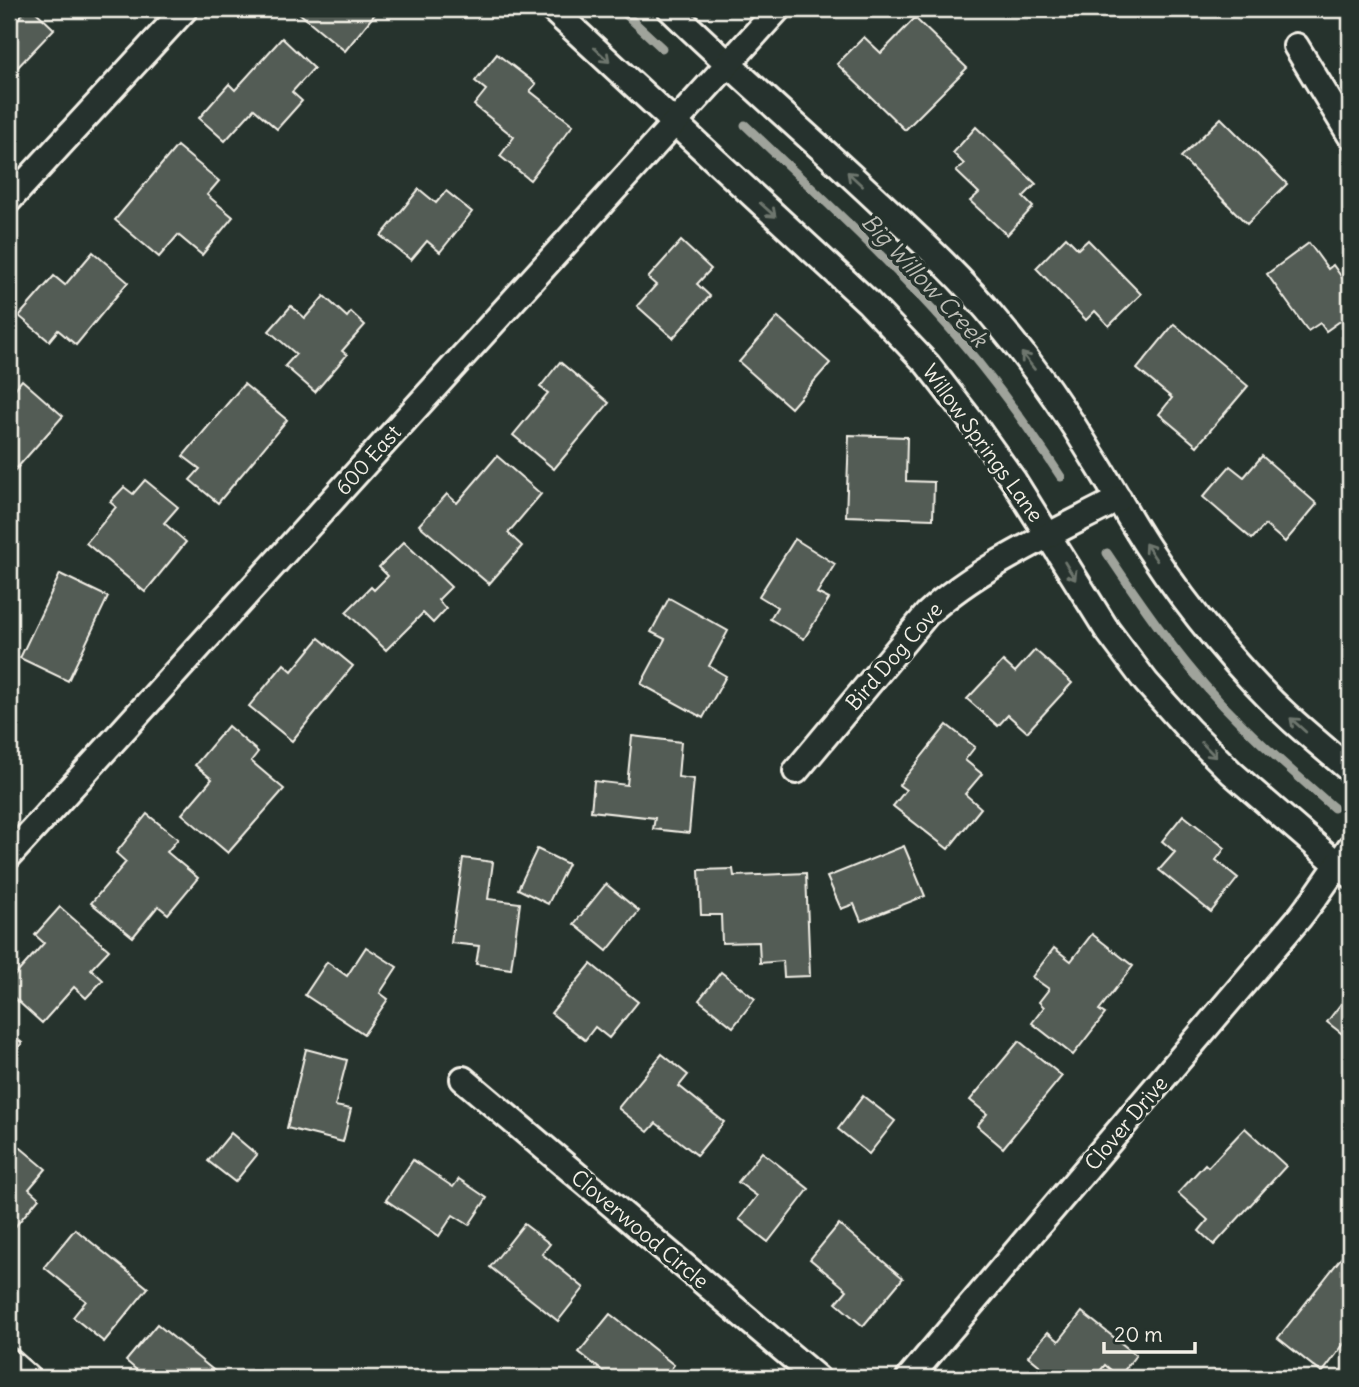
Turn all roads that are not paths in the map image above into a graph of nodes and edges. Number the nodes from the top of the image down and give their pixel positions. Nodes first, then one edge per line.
1 (185, 9) edge
2 (552, 9) edge
3 (670, 9) edge
4 (778, 9) edge
5 (1296, 46) dead end
6 (728, 65) junction
7 (674, 123) junction
8 (1350, 135) edge
9 (9, 200) edge
10 (1119, 499) junction
11 (1049, 536) junction
12 (1350, 770) edge
13 (796, 771) dead end
14 (9, 856) edge
15 (1346, 862) edge
16 (463, 1079) dead end
17 (9, 1361) edge
18 (28, 1378) edge
19 (817, 1378) edge
20 (909, 1378) edge

1 - 9 street
2 -> 7 street, Willow Springs Lane
3 - 6 street
4 - 6 street, 600 East
5 - 8 street
6 - 7 street, 600 East
10 -> 6 street
7 -> 11 street, Willow Springs Lane
7 - 14 street, 600 East
10 - 11 street, Bird Dog Cove
12 -> 10 street
11 - 13 street, Bird Dog Cove
11 -> 15 street, Willow Springs Lane
15 - 20 street, Clover Drive
16 - 19 street, Cloverwood Circle
17 - 18 street

